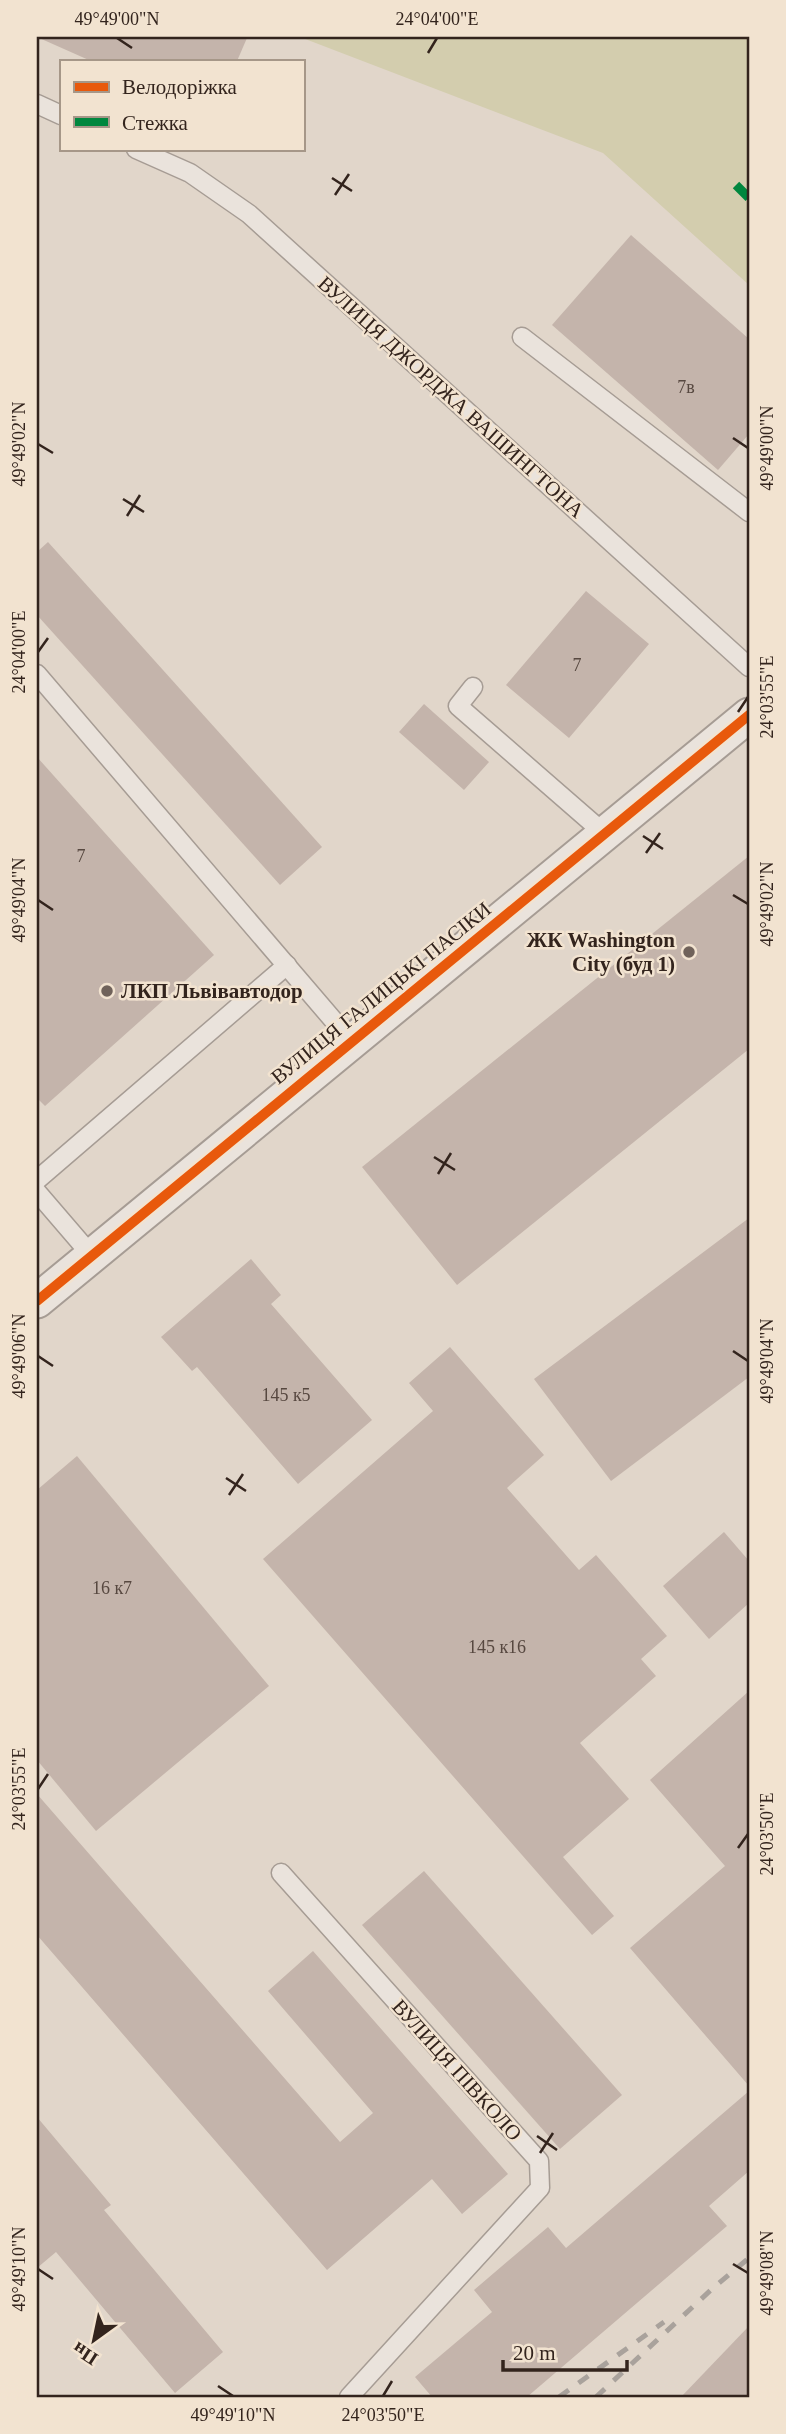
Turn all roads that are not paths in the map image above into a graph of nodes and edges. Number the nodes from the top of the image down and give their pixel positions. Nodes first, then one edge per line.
1 (37, 104) edge
2 (60, 115) edge
3 (138, 150) edge
4 (522, 337) dead end
5 (749, 512) edge
6 (749, 667) edge
7 (37, 674) edge
8 (473, 687) dead end
9 (749, 715) edge
10 (605, 834) junction
11 (287, 965) junction
12 (352, 1042) junction
13 (37, 1180) edge
14 (37, 1192) edge
15 (92, 1256) junction
16 (37, 1301) edge
17 (281, 1873) dead end
18 (349, 2397) edge

1 - 2 lane
3 - 6 lane, ВУЛИЦЯ ДЖОРДЖА ВАШИНГТОНА
4 - 5 lane
7 - 11 lane
8 - 10 lane
9 - 10 street, ВУЛИЦЯ ГАЛИЦЬКІ ПАСІКИ
10 - 12 street, ВУЛИЦЯ ГАЛИЦЬКІ ПАСІКИ
11 - 12 lane
11 - 13 lane
12 - 15 street, ВУЛИЦЯ ГАЛИЦЬКІ ПАСІКИ
14 - 15 lane
15 - 16 street, ВУЛИЦЯ ГАЛИЦЬКІ ПАСІКИ
17 - 18 lane, ВУЛИЦЯ ПІВКОЛО

